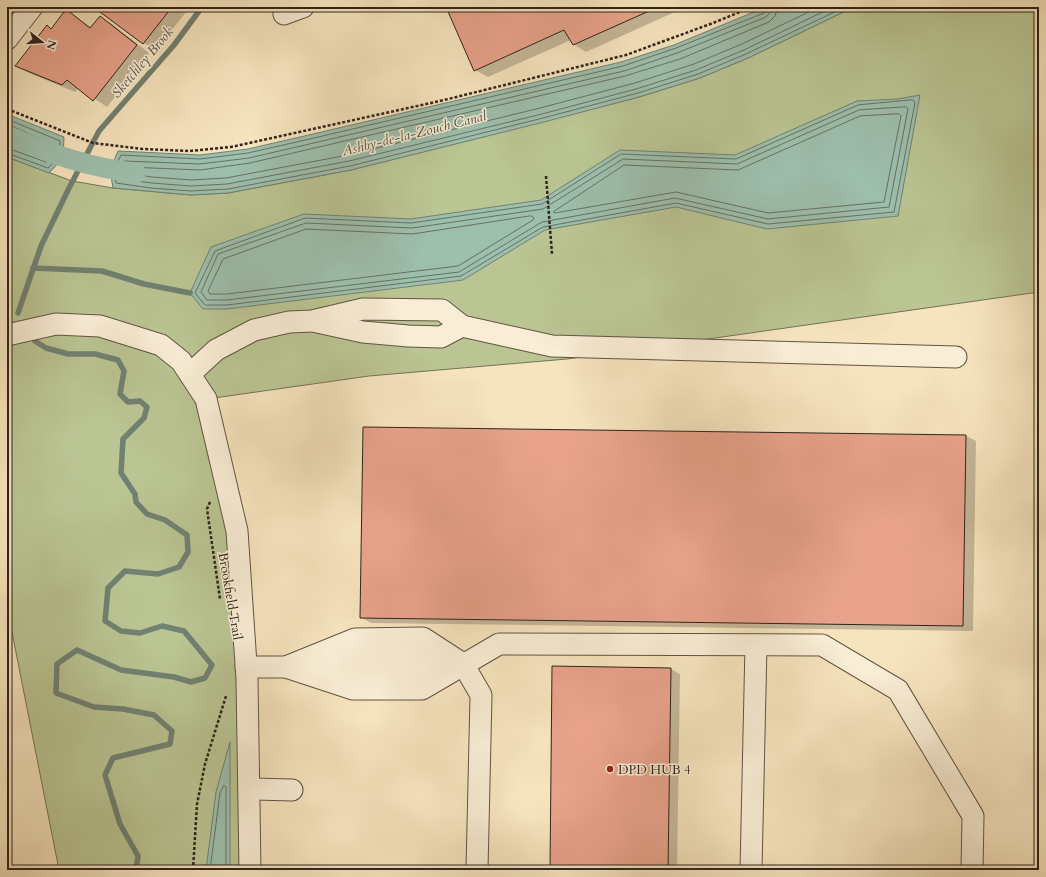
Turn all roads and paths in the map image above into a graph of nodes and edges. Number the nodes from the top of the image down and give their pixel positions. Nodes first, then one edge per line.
1 (32, 7) edge
2 (303, 7) edge
3 (752, 7) edge
4 (284, 14) dead end
5 (7, 39) edge
6 (7, 109) edge
7 (546, 176) dead end
8 (552, 254) dead end
9 (312, 321) junction
10 (462, 326) junction
11 (8, 335) edge
12 (956, 358) dead end
13 (190, 374) junction
14 (212, 497) dead end
15 (220, 600) dead end
16 (756, 645) junction
17 (463, 664) junction
18 (246, 667) junction
19 (286, 667) junction
20 (228, 688) dead end
21 (249, 789) junction
22 (292, 790) dead end
23 (193, 870) edge
24 (250, 870) edge
25 (477, 870) edge
26 (751, 870) edge
27 (972, 870) edge

1 - 5 street
2 - 4 street
3 - 6 path
7 - 8 path
9 - 10 street
9 - 10 street
9 - 13 street
10 - 12 street
11 - 13 street
13 - 18 street
14 - 15 path, Brookfield Trail
16 - 17 street
16 - 26 street
16 - 27 street
17 - 19 street
17 - 19 street
17 - 25 street
18 - 19 street
18 - 21 street
20 - 23 path
21 - 22 street
21 - 24 street

